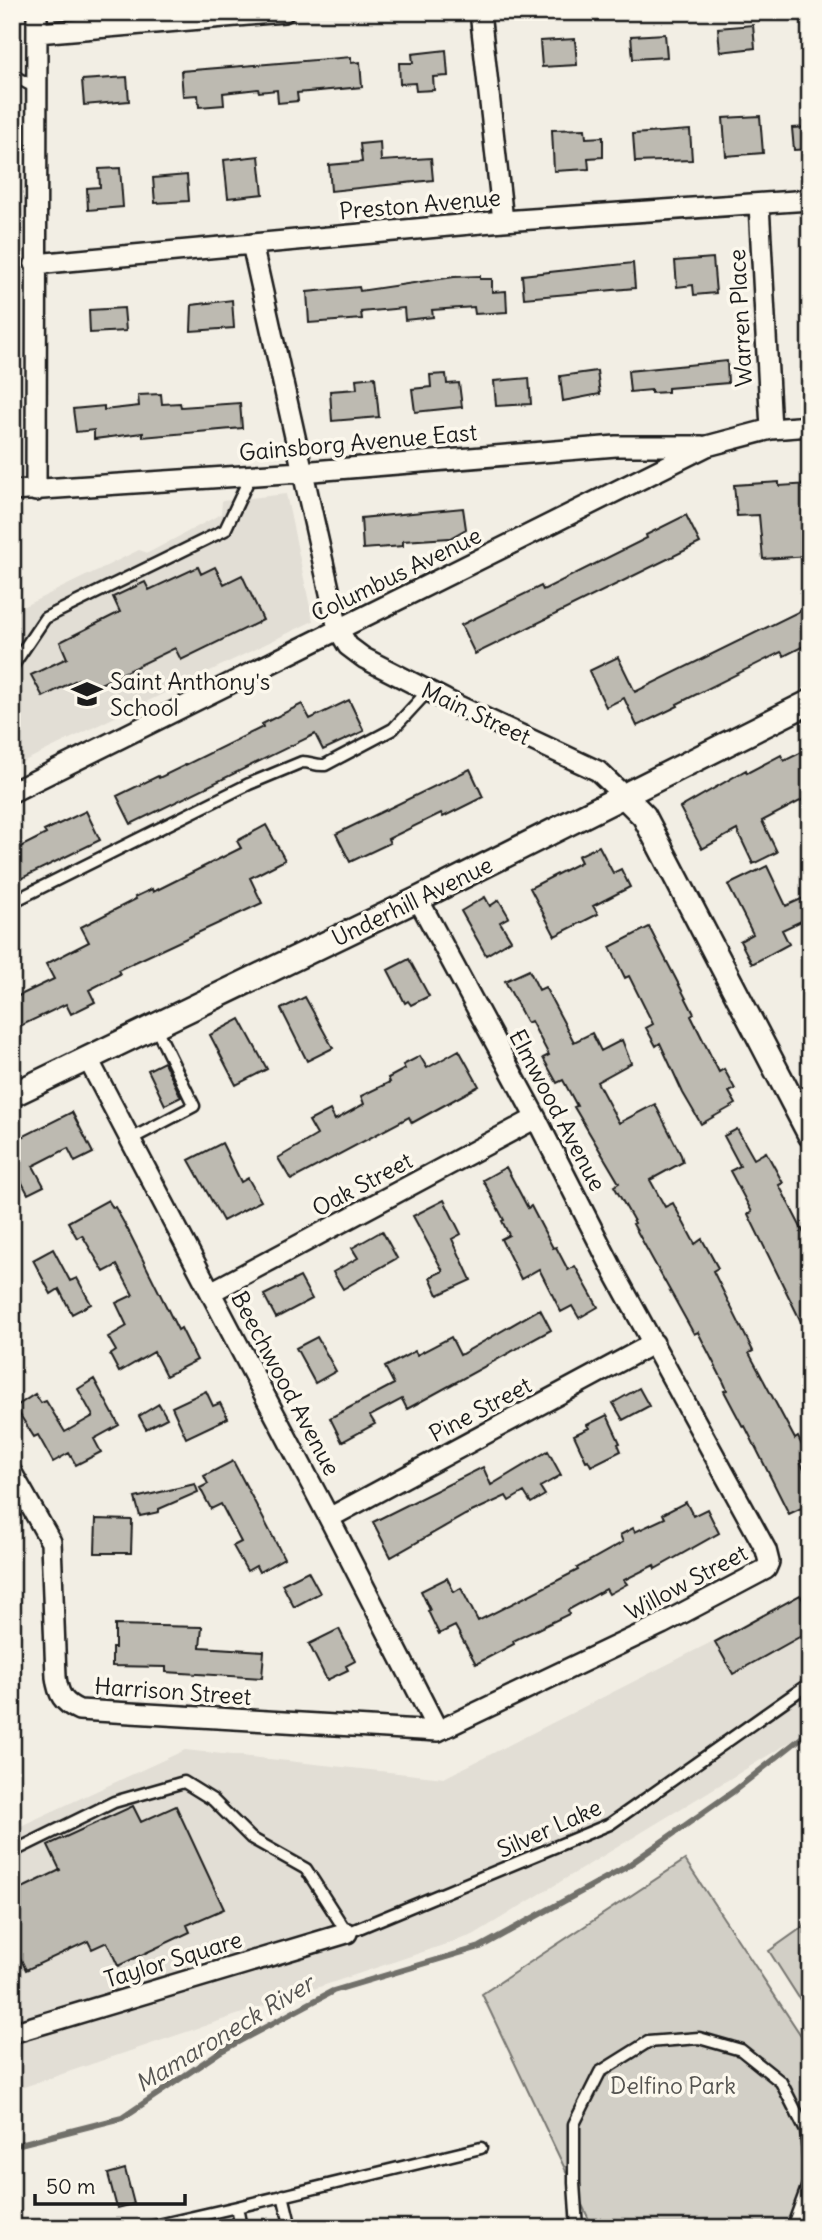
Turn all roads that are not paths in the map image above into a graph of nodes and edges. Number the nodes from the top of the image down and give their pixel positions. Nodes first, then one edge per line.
1 (37, 12) edge
2 (284, 12) edge
3 (480, 12) edge
4 (37, 33) junction
5 (12, 75) edge
6 (37, 88) junction
7 (810, 200) edge
8 (759, 204) junction
9 (503, 221) junction
10 (252, 244) junction
11 (36, 264) junction
12 (810, 426) edge
13 (771, 429) junction
14 (707, 446) junction
15 (302, 472) junction
16 (250, 475) junction
17 (12, 491) edge
18 (36, 491) junction
19 (338, 629) junction
20 (12, 667) edge
21 (428, 691) junction
22 (810, 702) edge
23 (12, 792) edge
24 (623, 795) junction
25 (418, 899) junction
26 (12, 902) edge
27 (155, 1027) junction
28 (88, 1059) junction
29 (12, 1096) edge
30 (536, 1118) junction
31 (810, 1135) edge
32 (131, 1139) junction
33 (211, 1292) junction
34 (654, 1343) junction
35 (12, 1473) edge
36 (330, 1518) junction
37 (810, 1683) edge
38 (438, 1731) junction
39 (12, 1852) edge
40 (347, 1933) junction
41 (12, 2033) edge
42 (481, 2148) dead end
43 (283, 2195) junction
44 (237, 2207) junction
45 (145, 2228) edge
46 (241, 2228) edge
47 (291, 2228) edge
48 (577, 2228) edge
49 (792, 2228) edge

1 - 4 street
2 - 4 street
3 - 9 street
4 - 6 street
5 - 6 lane
6 - 11 street
7 - 8 street, Preston Avenue
8 - 9 street, Preston Avenue
8 - 13 street, Warren Place
9 - 10 street, Preston Avenue
10 - 11 street, Preston Avenue
10 - 15 street, Main Street
11 - 18 street
12 - 13 street, Columbus Avenue
13 - 14 street, Columbus Avenue
14 - 15 street, Gainsborg Avenue East
14 - 19 street, Columbus Avenue
15 - 16 street, Gainsborg Avenue East
15 - 19 street, Main Street
16 - 18 street, Gainsborg Avenue East
16 - 20 lane
17 - 18 street, Gainsborg Avenue East
19 - 21 street, Main Street
19 - 23 street, Columbus Avenue
21 - 24 street, Main Street
21 - 26 lane
22 - 24 street, Underhill Avenue
24 - 25 street, Underhill Avenue
24 - 31 street, Main Street
25 - 27 street, Underhill Avenue
25 - 30 street, Elmwood Avenue
27 - 28 street, Underhill Avenue
27 - 32 lane
28 - 29 street, Underhill Avenue
28 - 32 street, Beechwood Avenue
30 - 33 street, Oak Street
30 - 34 street, Elmwood Avenue
32 - 33 street, Beechwood Avenue
33 - 36 street, Beechwood Avenue
34 - 36 street, Pine Street
34 - 38 street, Willow Street
35 - 38 street, Harrison Street
36 - 38 street, Beechwood Avenue
37 - 40 lane, Silver Lake
39 - 40 lane
40 - 41 street, Taylor Square
42 - 43 lane
43 - 44 lane
43 - 47 lane
44 - 45 lane
44 - 46 lane
48 - 49 lane

